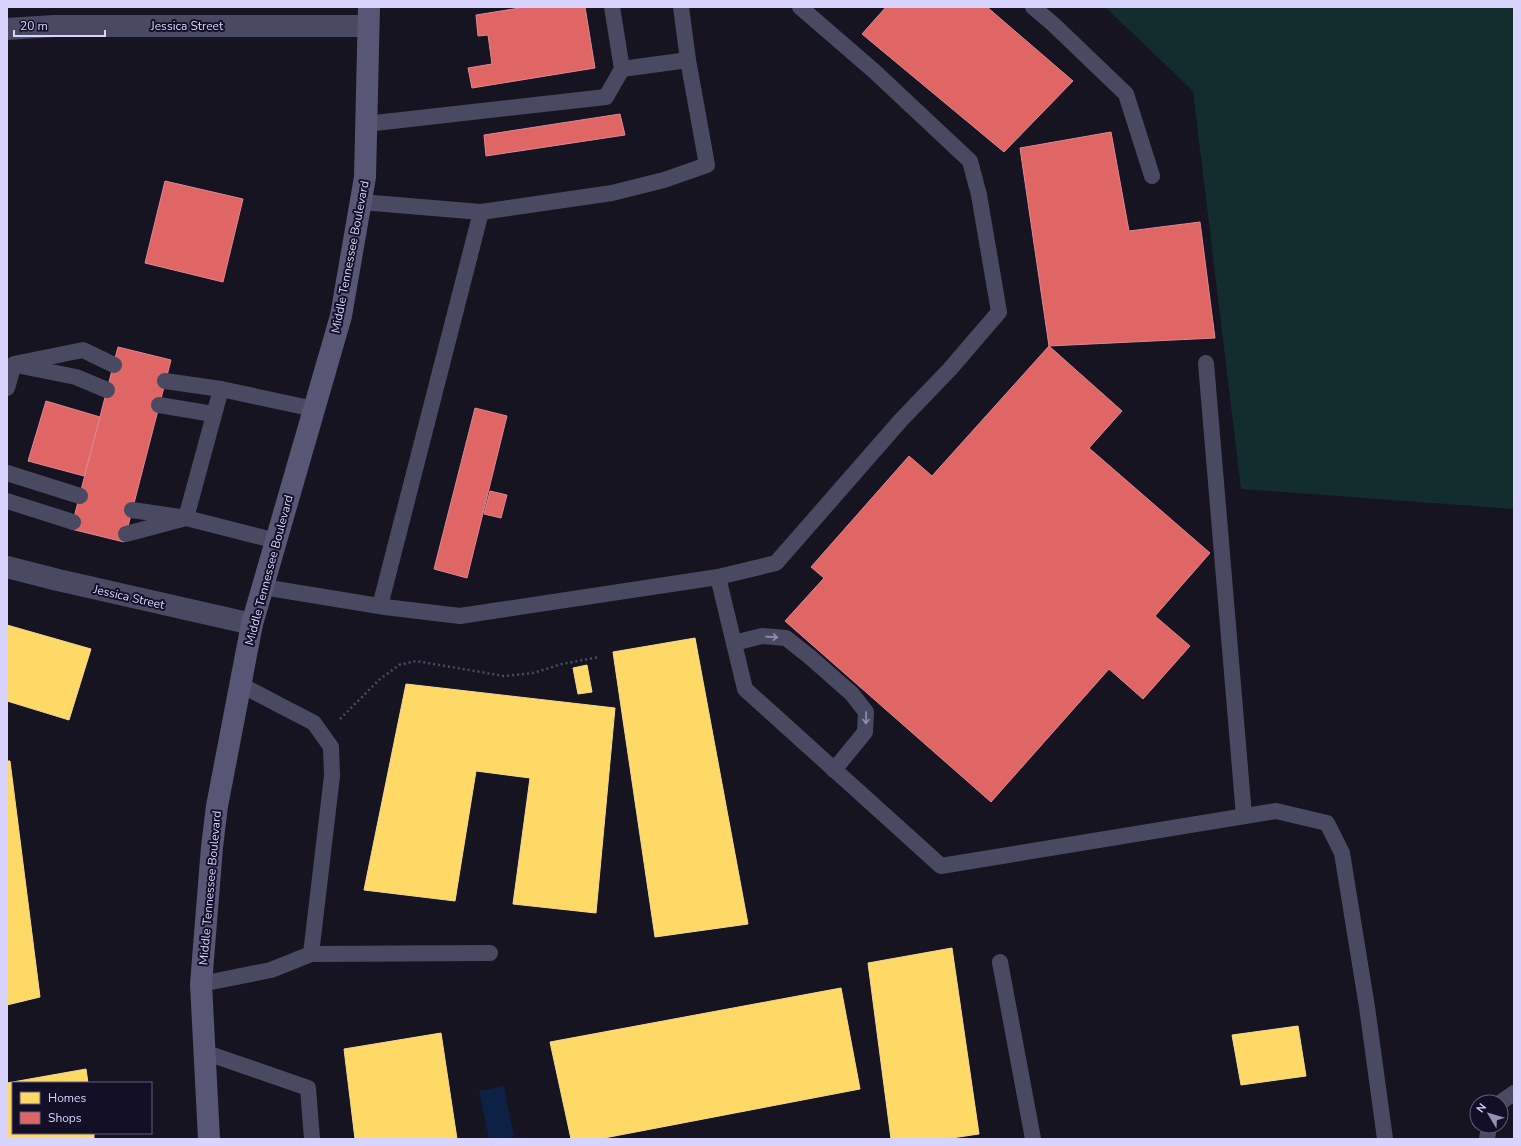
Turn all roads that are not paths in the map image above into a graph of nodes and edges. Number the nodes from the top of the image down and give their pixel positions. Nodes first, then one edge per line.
1 (612, 7) edge
2 (681, 7) edge
3 (800, 7) edge
4 (1033, 7) edge
5 (371, 12) edge
6 (7, 30) edge
7 (688, 60) junction
8 (622, 69) junction
9 (366, 124) junction
10 (1152, 176) dead end
11 (361, 202) junction
12 (480, 212) junction
13 (1206, 363) dead end
14 (14, 364) junction
15 (114, 365) dead end
16 (165, 381) dead end
17 (7, 388) edge
18 (221, 389) junction
19 (107, 390) dead end
20 (159, 406) dead end
21 (314, 409) junction
22 (213, 414) junction
23 (7, 473) edge
24 (80, 496) dead end
25 (7, 501) edge
26 (132, 510) dead end
27 (186, 518) junction
28 (73, 522) dead end
29 (126, 534) dead end
30 (277, 541) junction
31 (7, 566) edge
32 (718, 577) junction
33 (263, 587) junction
34 (380, 606) junction
35 (252, 624) junction
36 (734, 643) junction
37 (241, 685) junction
38 (834, 770) junction
39 (1244, 816) junction
40 (490, 953) dead end
41 (311, 954) junction
42 (1000, 962) dead end
43 (201, 984) junction
44 (204, 1052) junction
45 (209, 1139) edge
46 (312, 1139) edge
47 (1033, 1139) edge
48 (1385, 1139) edge

1 - 8 lane
2 - 7 lane
3 - 32 lane
4 - 10 lane
5 - 6 street, Jessica Street
5 - 9 main road, Middle Tennessee Boulevard
7 - 8 lane
7 - 12 lane
8 - 9 lane
9 - 11 main road, Middle Tennessee Boulevard
11 - 12 lane
11 - 21 main road, Middle Tennessee Boulevard
12 - 34 lane
13 - 39 lane
14 - 15 lane
14 - 17 lane
14 - 19 lane
16 - 18 lane
18 - 21 lane
18 - 22 lane
20 - 22 lane
21 - 30 main road, Middle Tennessee Boulevard
22 - 27 lane
23 - 24 lane
25 - 28 lane
26 - 27 lane
27 - 29 lane
27 - 30 lane
30 - 33 main road, Middle Tennessee Boulevard
31 - 35 street, Jessica Street
32 - 34 lane
32 - 36 lane
33 - 34 lane
33 - 35 main road, Middle Tennessee Boulevard
35 - 37 main road, Middle Tennessee Boulevard
36 - 38 lane
36 -> 38 lane
37 - 41 lane
37 - 43 main road, Middle Tennessee Boulevard
38 - 39 lane
39 - 48 lane
40 - 41 lane
41 - 43 lane
42 - 47 lane
43 - 44 main road, Middle Tennessee Boulevard
44 - 45 main road, Middle Tennessee Boulevard
44 - 46 lane

